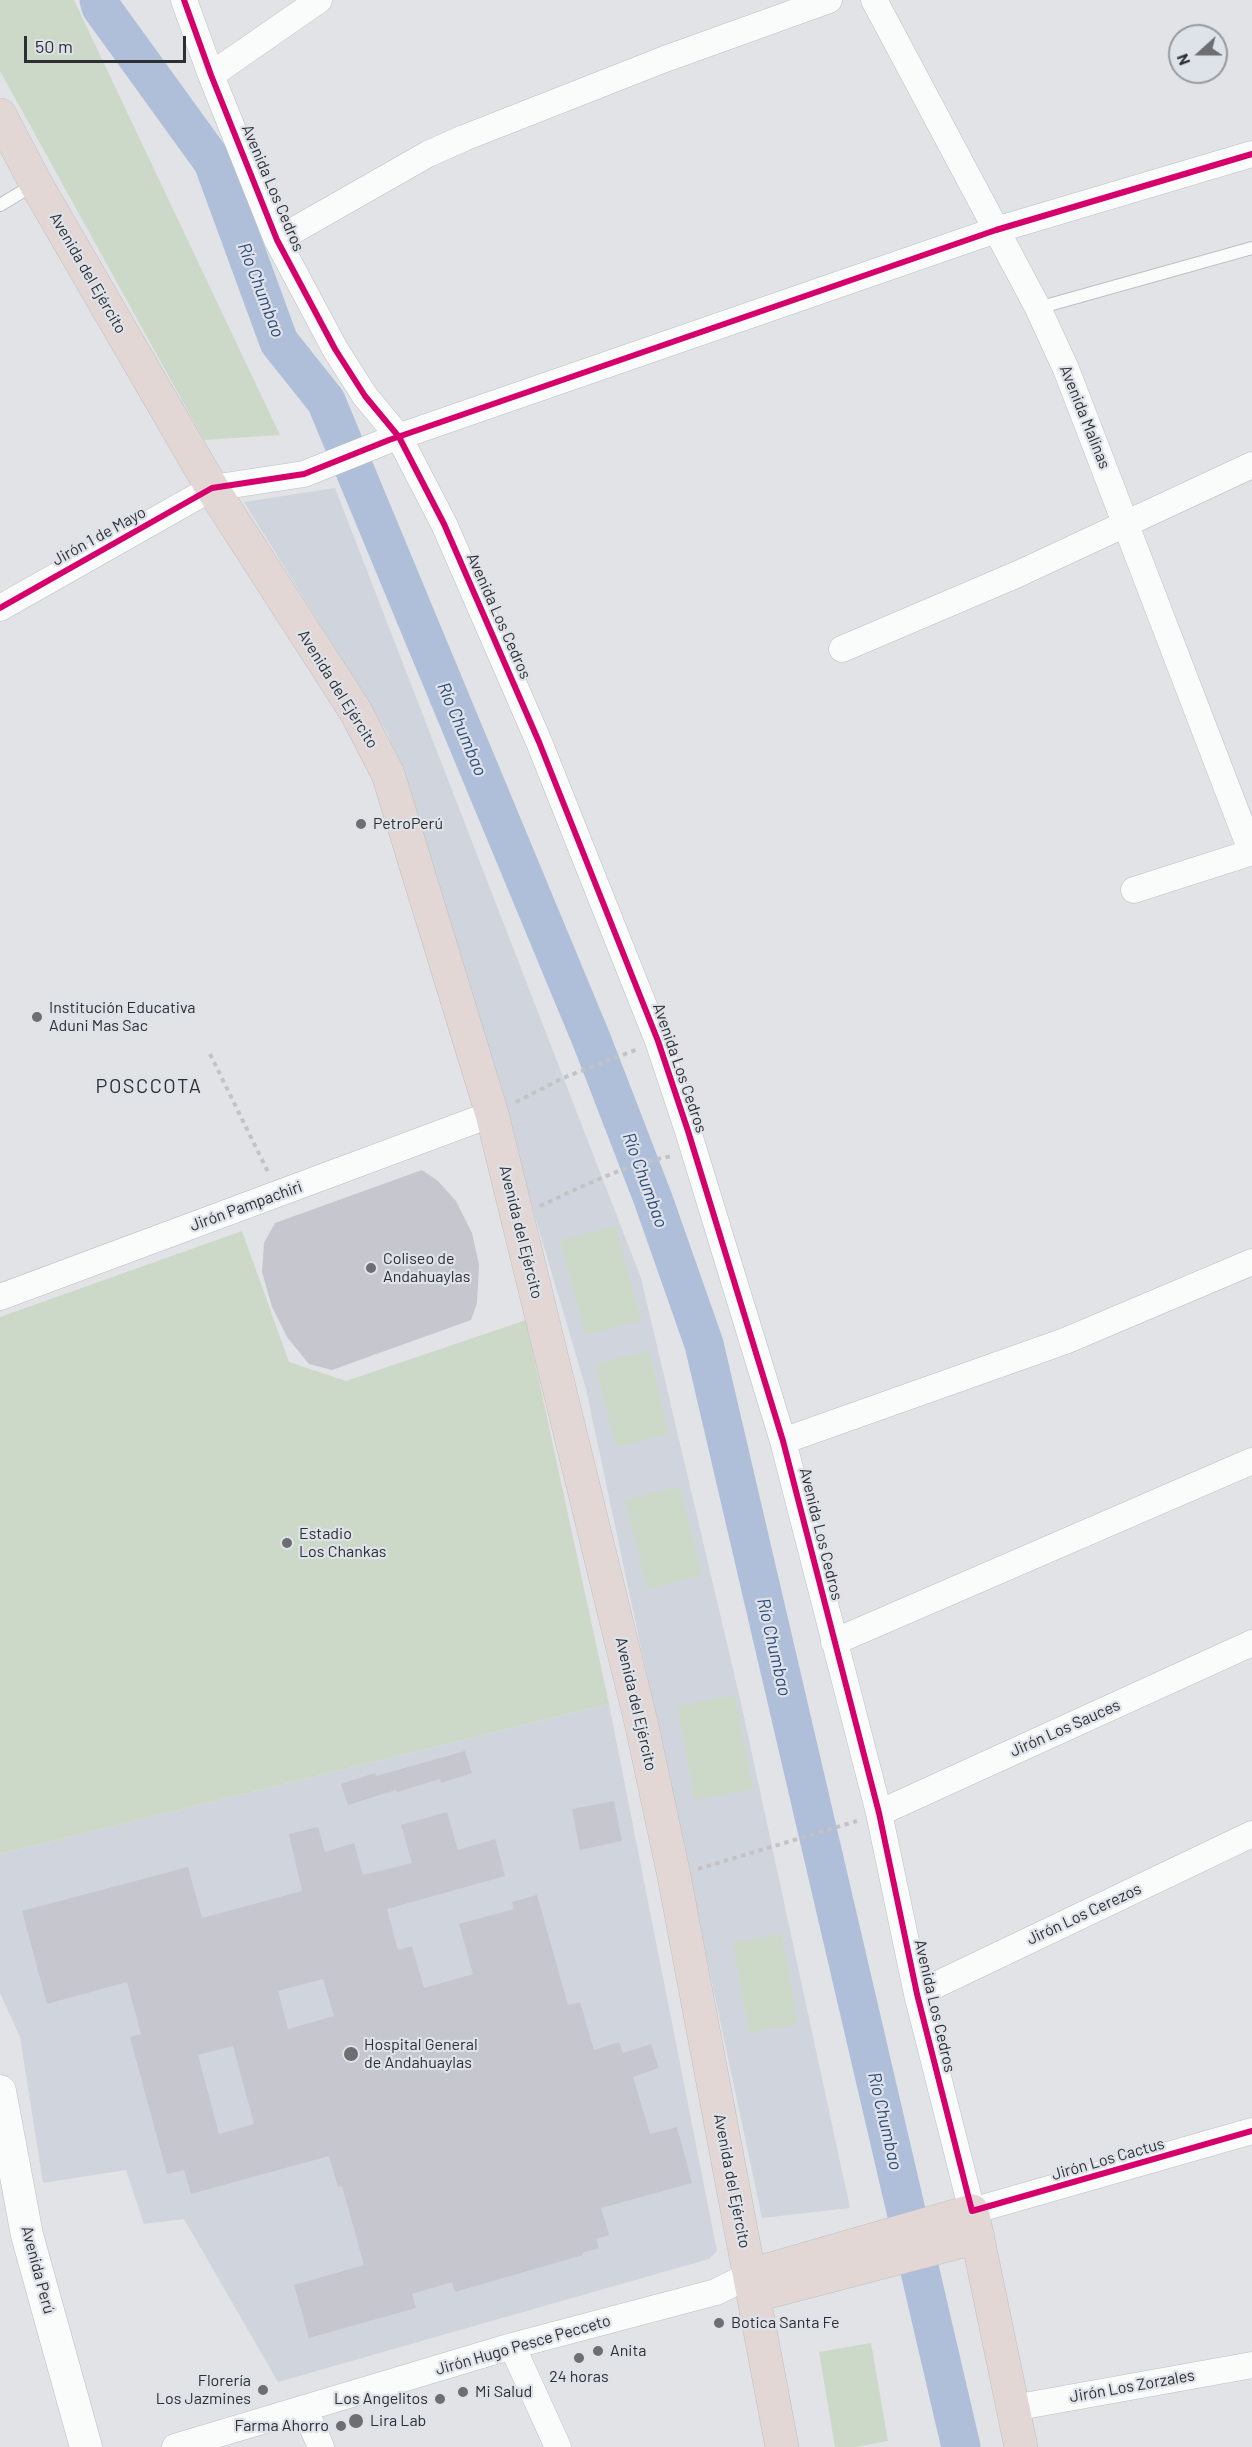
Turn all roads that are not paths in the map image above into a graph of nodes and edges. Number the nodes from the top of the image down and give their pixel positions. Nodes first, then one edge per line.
1 (184, 0) edge
2 (319, 0) edge
3 (829, 0) edge
4 (874, 0) edge
5 (211, 75) junction
6 (4, 132) edge
7 (1252, 154) edge
8 (36, 184) junction
9 (0, 205) edge
10 (996, 230) junction
11 (277, 240) junction
12 (1252, 248) edge
13 (1038, 308) junction
14 (394, 438) junction
15 (1252, 465) edge
16 (212, 488) junction
17 (1127, 523) junction
18 (0, 608) edge
19 (842, 650) dead end
20 (1252, 852) edge
21 (1134, 890) dead end
22 (492, 1114) junction
23 (1252, 1262) edge
24 (0, 1297) edge
25 (783, 1441) junction
26 (1252, 1461) edge
27 (834, 1642) junction
28 (1252, 1643) edge
29 (879, 1812) junction
30 (1252, 1834) edge
31 (917, 1994) junction
32 (0, 2091) edge
33 (1252, 2132) edge
34 (966, 2227) junction
35 (751, 2285) junction
36 (512, 2346) junction
37 (1252, 2365) edge
38 (304, 2408) junction
39 (1013, 2408) junction
40 (86, 2447) edge
41 (175, 2447) edge
42 (321, 2447) edge
43 (558, 2447) edge
44 (782, 2447) edge
45 (1021, 2447) edge

1 - 5 street, Avenida Los Cedros
2 - 5 street
3 - 11 street
4 - 10 street, Avenida Malinas
5 - 11 street, Avenida Los Cedros
6 - 8 highway, Avenida del Ejército
7 - 10 street
8 - 9 lane
8 - 16 highway, Avenida del Ejército
10 - 13 street, Avenida Malinas
10 - 14 street
11 - 14 street, Avenida Los Cedros
12 - 13 lane
13 - 17 street, Avenida Malinas
14 - 16 street
14 - 25 street, Avenida Los Cedros
15 - 17 street
16 - 18 street, Jirón 1 de Mayo
16 - 22 highway, Avenida del Ejército
17 - 19 street
17 - 20 street, Avenida Malinas
20 - 21 street
22 - 24 street, Jirón Pampachiri
22 - 35 highway, Avenida del Ejército
23 - 25 street
25 - 27 street, Avenida Los Cedros
26 - 27 street
27 - 29 street, Avenida Los Cedros
28 - 29 street, Jirón Los Sauces
29 - 31 street, Avenida Los Cedros
30 - 31 street, Jirón Los Cerezos
31 - 34 street, Avenida Los Cedros
32 - 40 street, Avenida Perú
33 - 34 street, Jirón Los Cactus
34 - 35 highway, Jirón Hugo Pesce Pecceto
34 - 39 highway, Avenida Los Cedros
35 - 36 street, Jirón Hugo Pesce Pecceto
35 - 44 highway, Avenida del Ejército
36 - 38 street, Jirón Hugo Pesce Pecceto
36 - 43 street
37 - 39 street, Jirón Los Zorzales
38 - 41 street, Jirón Hugo Pesce Pecceto
38 - 42 street
39 - 45 highway, Avenida Los Cedros

